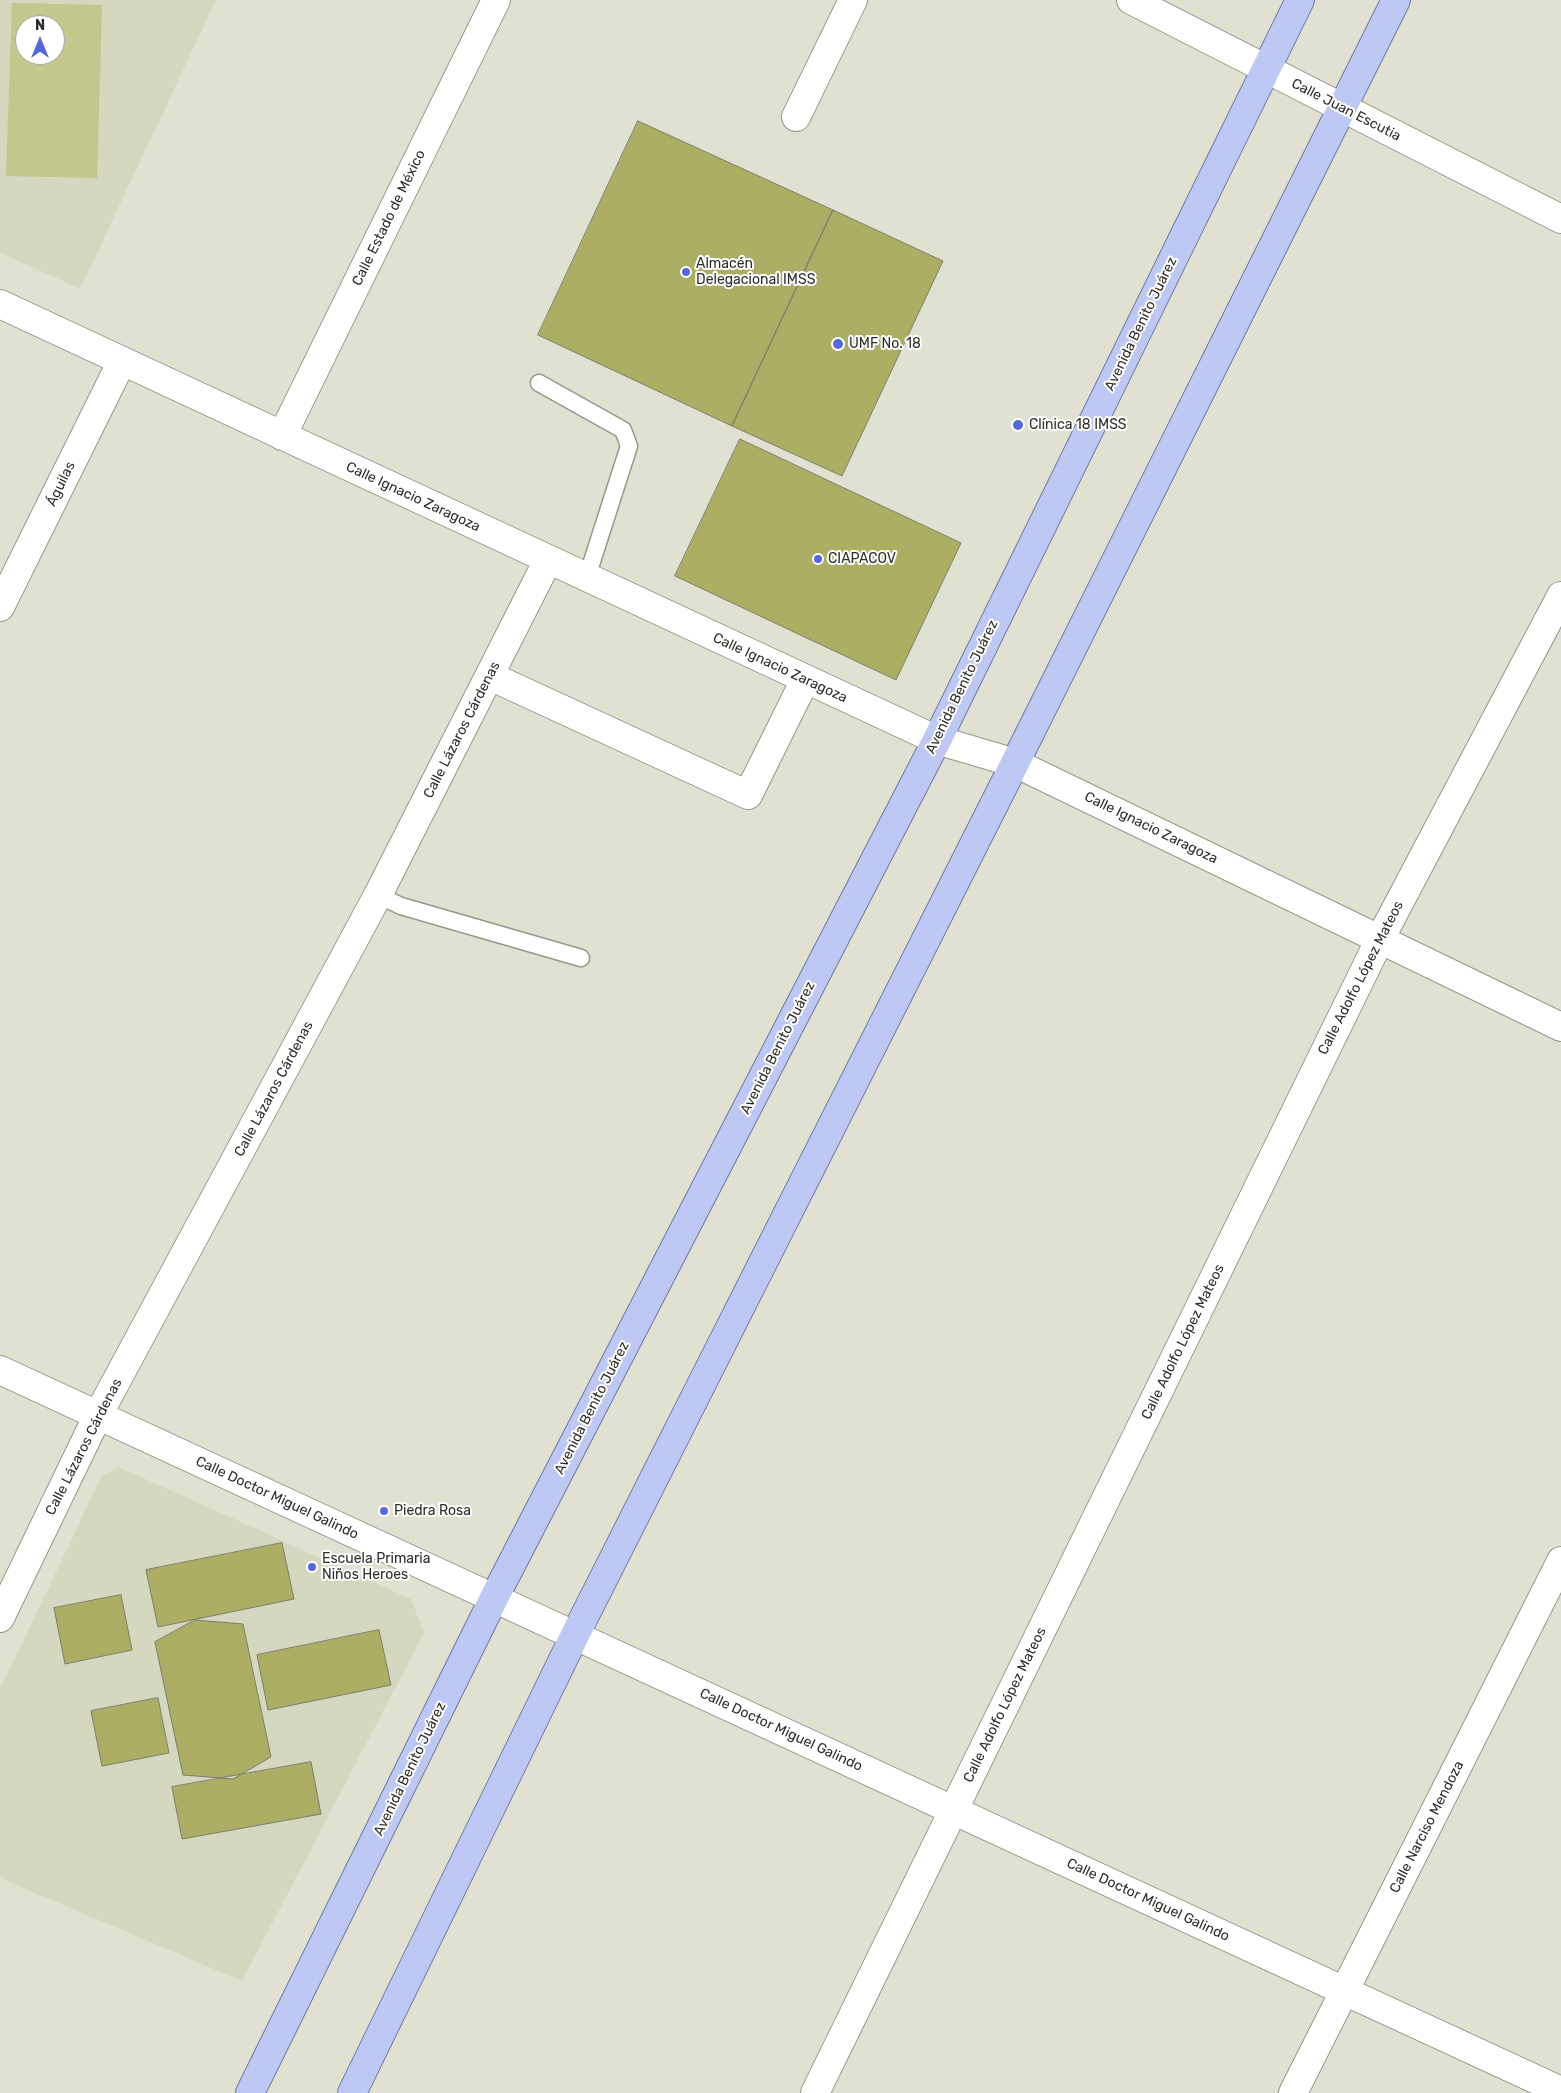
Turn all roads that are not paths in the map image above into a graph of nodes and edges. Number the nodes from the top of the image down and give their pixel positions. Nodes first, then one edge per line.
1 (496, 0) edge
2 (853, 0) edge
3 (1131, 0) edge
4 (1300, 0) edge
5 (1396, 0) edge
6 (1266, 69) junction
7 (1341, 107) junction
8 (796, 117) dead end
9 (1561, 219) edge
10 (0, 304) edge
11 (122, 361) junction
12 (539, 383) dead end
13 (282, 436) junction
14 (548, 560) junction
15 (587, 578) junction
16 (1561, 596) edge
17 (0, 607) edge
18 (490, 676) junction
19 (805, 680) junction
20 (937, 740) junction
21 (1015, 763) junction
22 (378, 895) junction
23 (1380, 939) junction
24 (581, 958) dead end
25 (1561, 1027) edge
26 (0, 1370) edge
27 (98, 1415) junction
28 (1561, 1560) edge
29 (494, 1598) junction
30 (0, 1618) edge
31 (575, 1635) junction
32 (953, 1810) junction
33 (1345, 1991) junction
34 (1561, 2091) edge
35 (250, 2093) edge
36 (352, 2093) edge
37 (815, 2093) edge
38 (1293, 2093) edge

1 - 13 street, Calle Estado de México
2 - 8 street
3 - 6 street, Calle Juan Escutia
4 - 6 main road, Avenida Benito Juárez
5 - 7 main road
6 - 7 street, Calle Juan Escutia
6 - 20 main road, Avenida Benito Juárez
7 - 9 street, Calle Juan Escutia
7 - 21 main road
10 - 11 street, Calle Ignacio Zaragoza
11 - 13 street, Calle Ignacio Zaragoza
11 - 17 street, Águilas
12 - 15 lane
13 - 14 street, Calle Ignacio Zaragoza
14 - 15 street, Calle Ignacio Zaragoza
14 - 18 street, Calle Lázaros Cárdenas
15 - 19 street, Calle Ignacio Zaragoza
16 - 23 street, Calle Adolfo López Mateos
18 - 19 street
18 - 22 street, Calle Lázaros Cárdenas
19 - 20 street, Calle Ignacio Zaragoza
20 - 21 street, Calle Ignacio Zaragoza
20 - 29 main road, Avenida Benito Juárez
21 - 23 street, Calle Ignacio Zaragoza
21 - 31 main road
22 - 24 lane
22 - 27 street, Calle Lázaros Cárdenas
23 - 25 street, Calle Ignacio Zaragoza
23 - 32 street, Calle Adolfo López Mateos
26 - 27 street, Calle Doctor Miguel Galindo
27 - 29 street, Calle Doctor Miguel Galindo
27 - 30 street, Calle Lázaros Cárdenas
28 - 33 street, Calle Narciso Mendoza
29 - 31 street, Calle Doctor Miguel Galindo
29 - 35 main road, Avenida Benito Juárez
31 - 32 street, Calle Doctor Miguel Galindo
31 - 36 main road
32 - 33 street, Calle Doctor Miguel Galindo
32 - 37 street, Calle Adolfo López Mateos
33 - 34 street, Calle Doctor Miguel Galindo
33 - 38 street, Calle Narciso Mendoza

